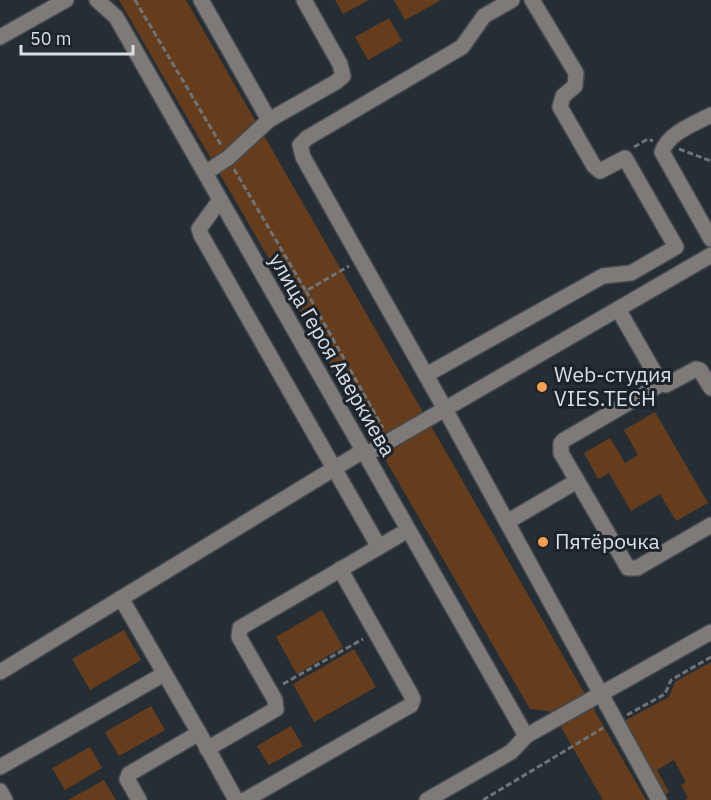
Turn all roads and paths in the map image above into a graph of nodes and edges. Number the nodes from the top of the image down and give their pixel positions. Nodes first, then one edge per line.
1 (66, 0) edge
2 (97, 0) edge
3 (135, 0) edge
4 (201, 0) edge
5 (304, 0) edge
6 (512, 0) edge
7 (532, 0) edge
8 (0, 38) edge
9 (711, 115) edge
10 (269, 120) junction
11 (665, 144) junction
12 (228, 159) junction
13 (711, 161) edge
14 (205, 173) junction
15 (220, 200) junction
16 (711, 239) edge
17 (711, 255) edge
18 (361, 259) junction
19 (306, 291) junction
20 (618, 309) junction
21 (426, 375) junction
22 (661, 384) junction
23 (711, 388) edge
24 (445, 409) junction
25 (390, 441) junction
26 (364, 453) junction
27 (333, 467) junction
28 (577, 481) junction
29 (507, 522) junction
30 (711, 525) edge
31 (408, 530) junction
32 (379, 547) junction
33 (340, 569) junction
34 (121, 598) junction
35 (375, 632) junction
36 (711, 632) edge
37 (711, 657) edge
38 (0, 672) edge
39 (164, 674) junction
40 (270, 692) junction
41 (601, 694) junction
42 (616, 721) junction
43 (198, 733) junction
44 (525, 736) junction
45 (207, 749) junction
46 (0, 767) edge
47 (0, 791) edge
48 (5, 800) edge
49 (139, 800) edge
50 (236, 800) edge
51 (245, 800) edge
52 (427, 800) edge
53 (483, 800) edge
54 (659, 800) edge

1 - 8 street
2 - 14 street, улица Героя Аверкиева
3 - 12 path
4 - 10 street
5 - 10 street
6 - 18 street
7 - 21 street
9 - 11 street
10 - 12 street
11 - 13 path
11 - 16 street
12 - 14 street
12 - 19 path
14 - 15 street, улица Героя Аверкиева
15 - 26 street, улица Героя Аверкиева
15 - 27 street
17 - 20 street
18 - 19 path
18 - 21 street
19 - 25 path
20 - 22 street
20 - 24 street
21 - 24 street
22 - 23 street
22 - 28 street
24 - 25 street
24 - 29 street
25 - 26 street
26 - 27 street
26 - 31 street, улица Героя Аверкиева
27 - 32 street
27 - 34 street
28 - 29 street
28 - 30 street
29 - 41 street
31 - 32 street
31 - 44 street, улица Героя Аверкиева
32 - 33 street
33 - 35 street
33 - 40 street
34 - 38 street
34 - 39 street
35 - 40 path
35 - 51 street
36 - 41 street
37 - 42 path
39 - 43 street
39 - 46 street
40 - 45 street
41 - 42 street
41 - 44 street
42 - 53 path
42 - 54 street
43 - 45 street
43 - 49 street
44 - 52 street
45 - 50 street
47 - 48 street

